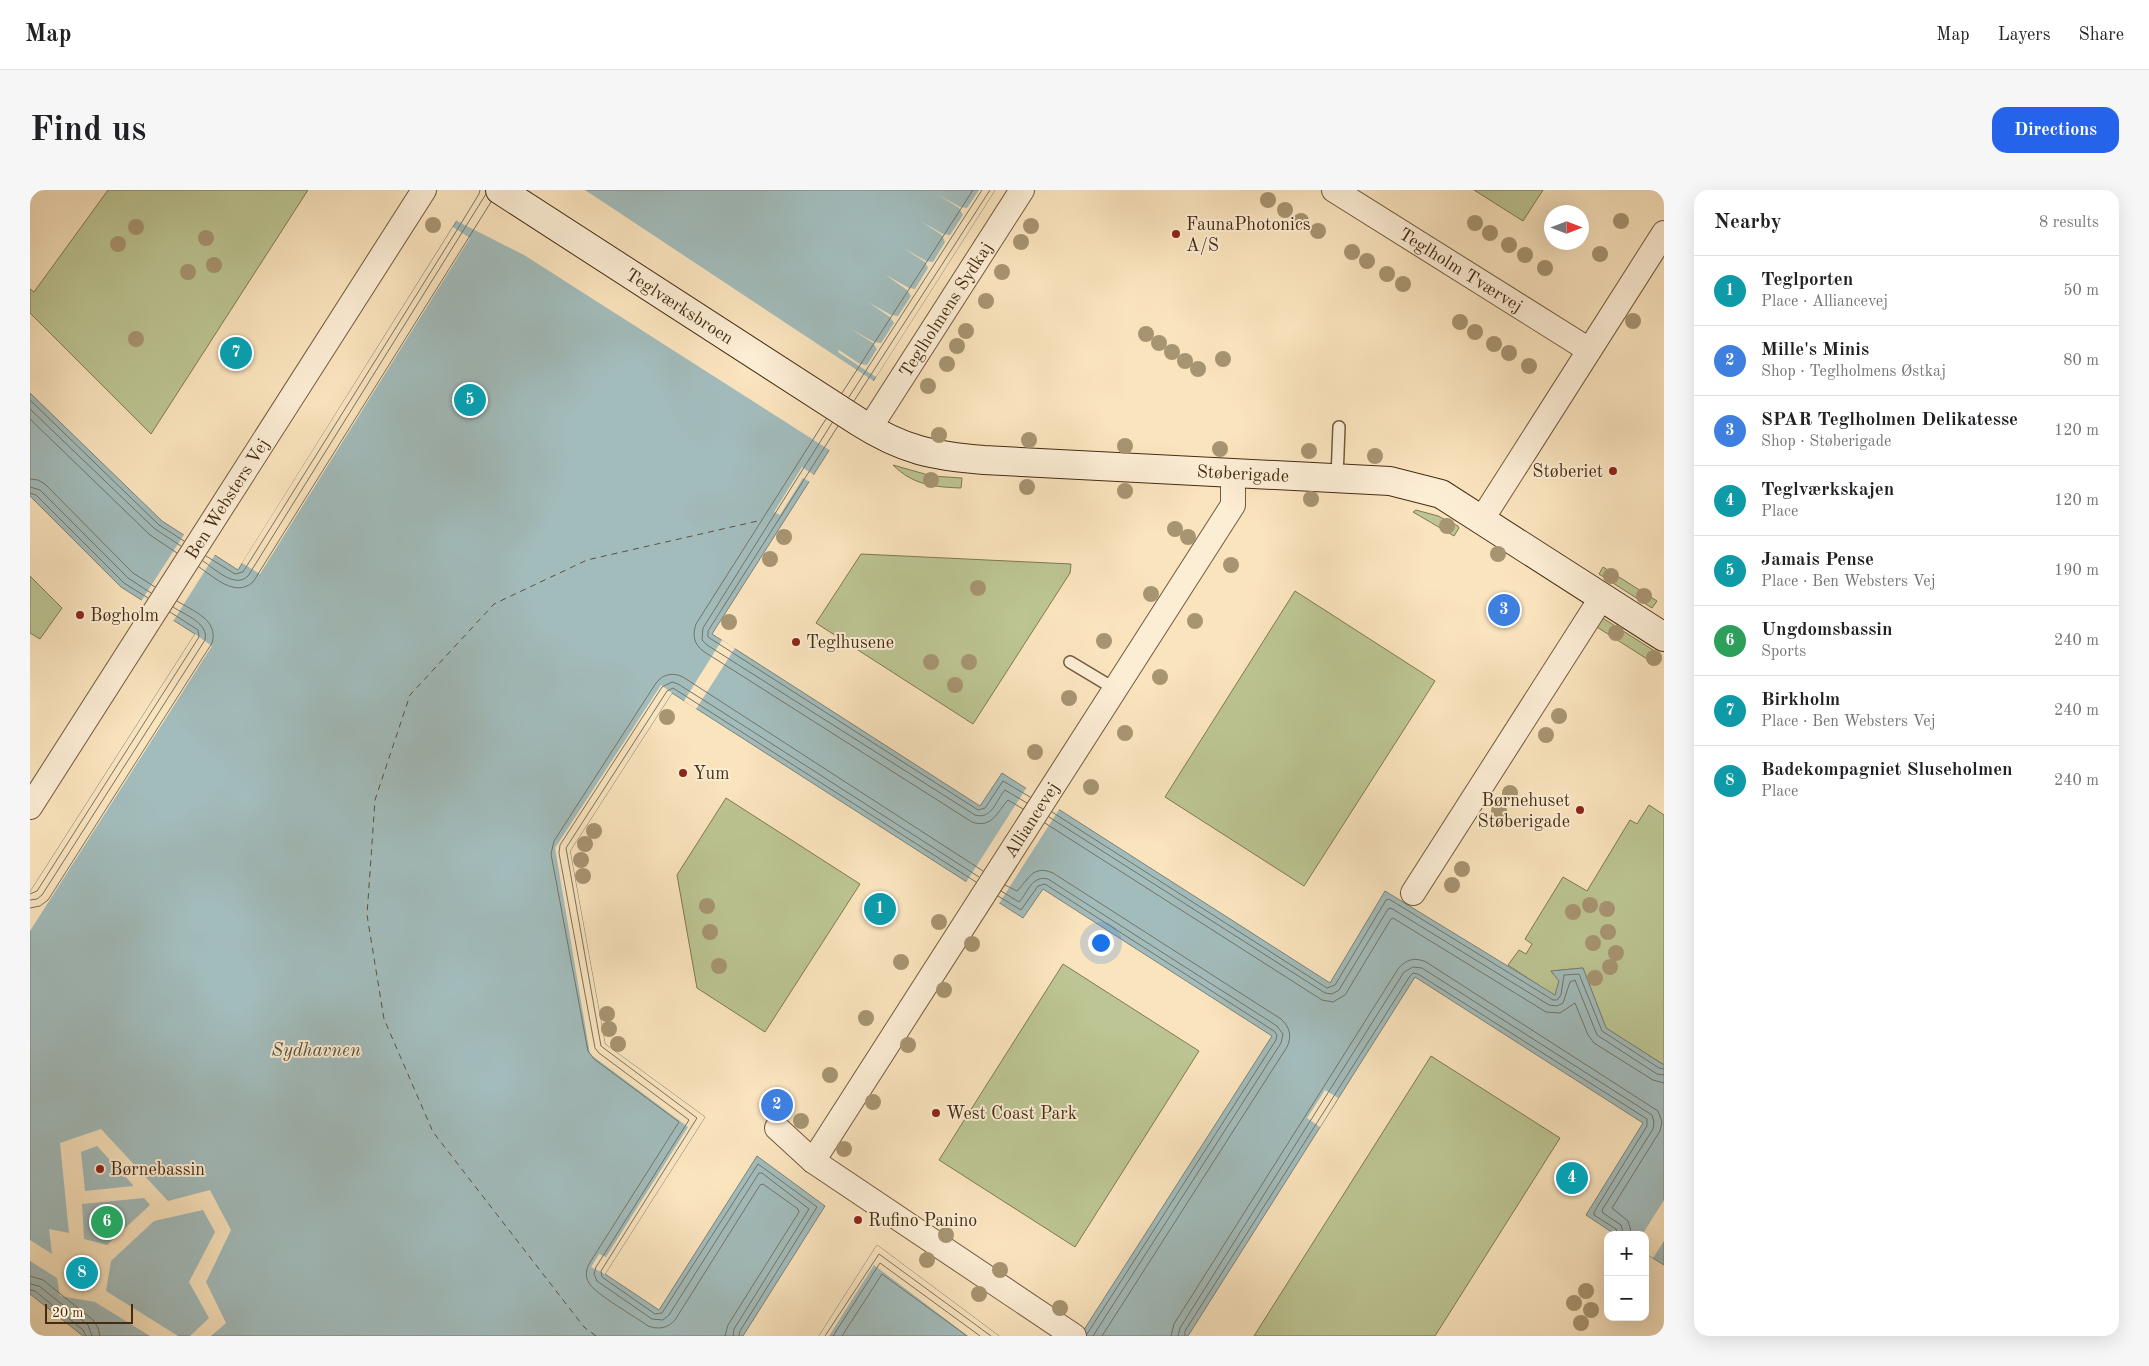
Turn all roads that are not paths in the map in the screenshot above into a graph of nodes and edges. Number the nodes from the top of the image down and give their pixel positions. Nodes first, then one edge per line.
1 (424, 190) edge
2 (500, 190) edge
3 (1022, 190) edge
4 (1334, 190) edge
5 (1664, 233) edge
6 (1590, 350) junction
7 (864, 426) junction
8 (1339, 426) dead end
9 (1233, 473) junction
10 (1337, 478) junction
11 (1482, 519) junction
12 (1602, 597) junction
13 (1664, 637) edge
14 (1070, 662) dead end
15 (1115, 689) junction
16 (30, 807) edge
17 (1413, 893) dead end
18 (777, 1128) dead end
19 (813, 1161) junction
20 (1069, 1333) edge

1 - 16 street, Ben Websters Vej
2 - 7 street, Teglværksbroen
3 - 7 street, Teglholmens Sydkaj
4 - 6 street, Teglholm Tværvej
5 - 6 street
6 - 11 street
7 - 9 street, Støberigade
8 - 10 lane
9 - 10 street, Støberigade
9 - 15 street, Alliancevej
10 - 11 street, Støberigade
11 - 12 street, Støberigade
12 - 13 street, Støberigade
12 - 17 street
14 - 15 lane
15 - 19 street, Alliancevej
18 - 19 street
19 - 20 street

